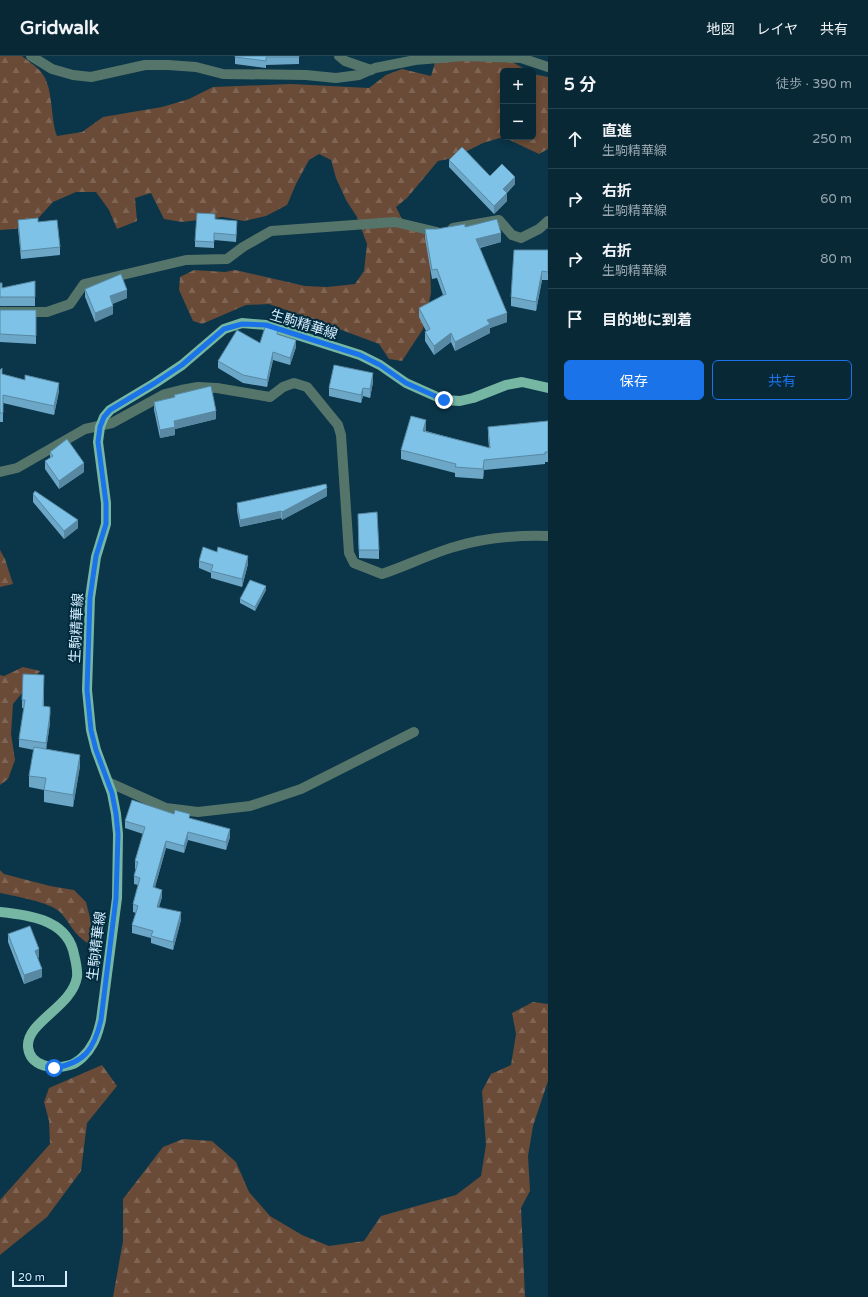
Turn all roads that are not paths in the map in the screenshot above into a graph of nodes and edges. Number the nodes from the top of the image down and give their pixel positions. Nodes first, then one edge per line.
1 (31, 56) edge
2 (339, 56) edge
3 (548, 67) edge
4 (371, 70) junction
5 (548, 221) edge
6 (0, 312) edge
7 (548, 388) edge
8 (100, 427) junction
9 (0, 472) edge
10 (548, 536) edge
11 (414, 732) dead end
12 (108, 782) junction
13 (0, 912) edge

1 - 4 street
2 - 4 street
3 - 4 street
5 - 6 street
7 - 8 main road, 生駒精華線
8 - 9 street
8 - 10 street
8 - 12 main road, 生駒精華線
11 - 12 street
12 - 13 main road, 生駒精華線

